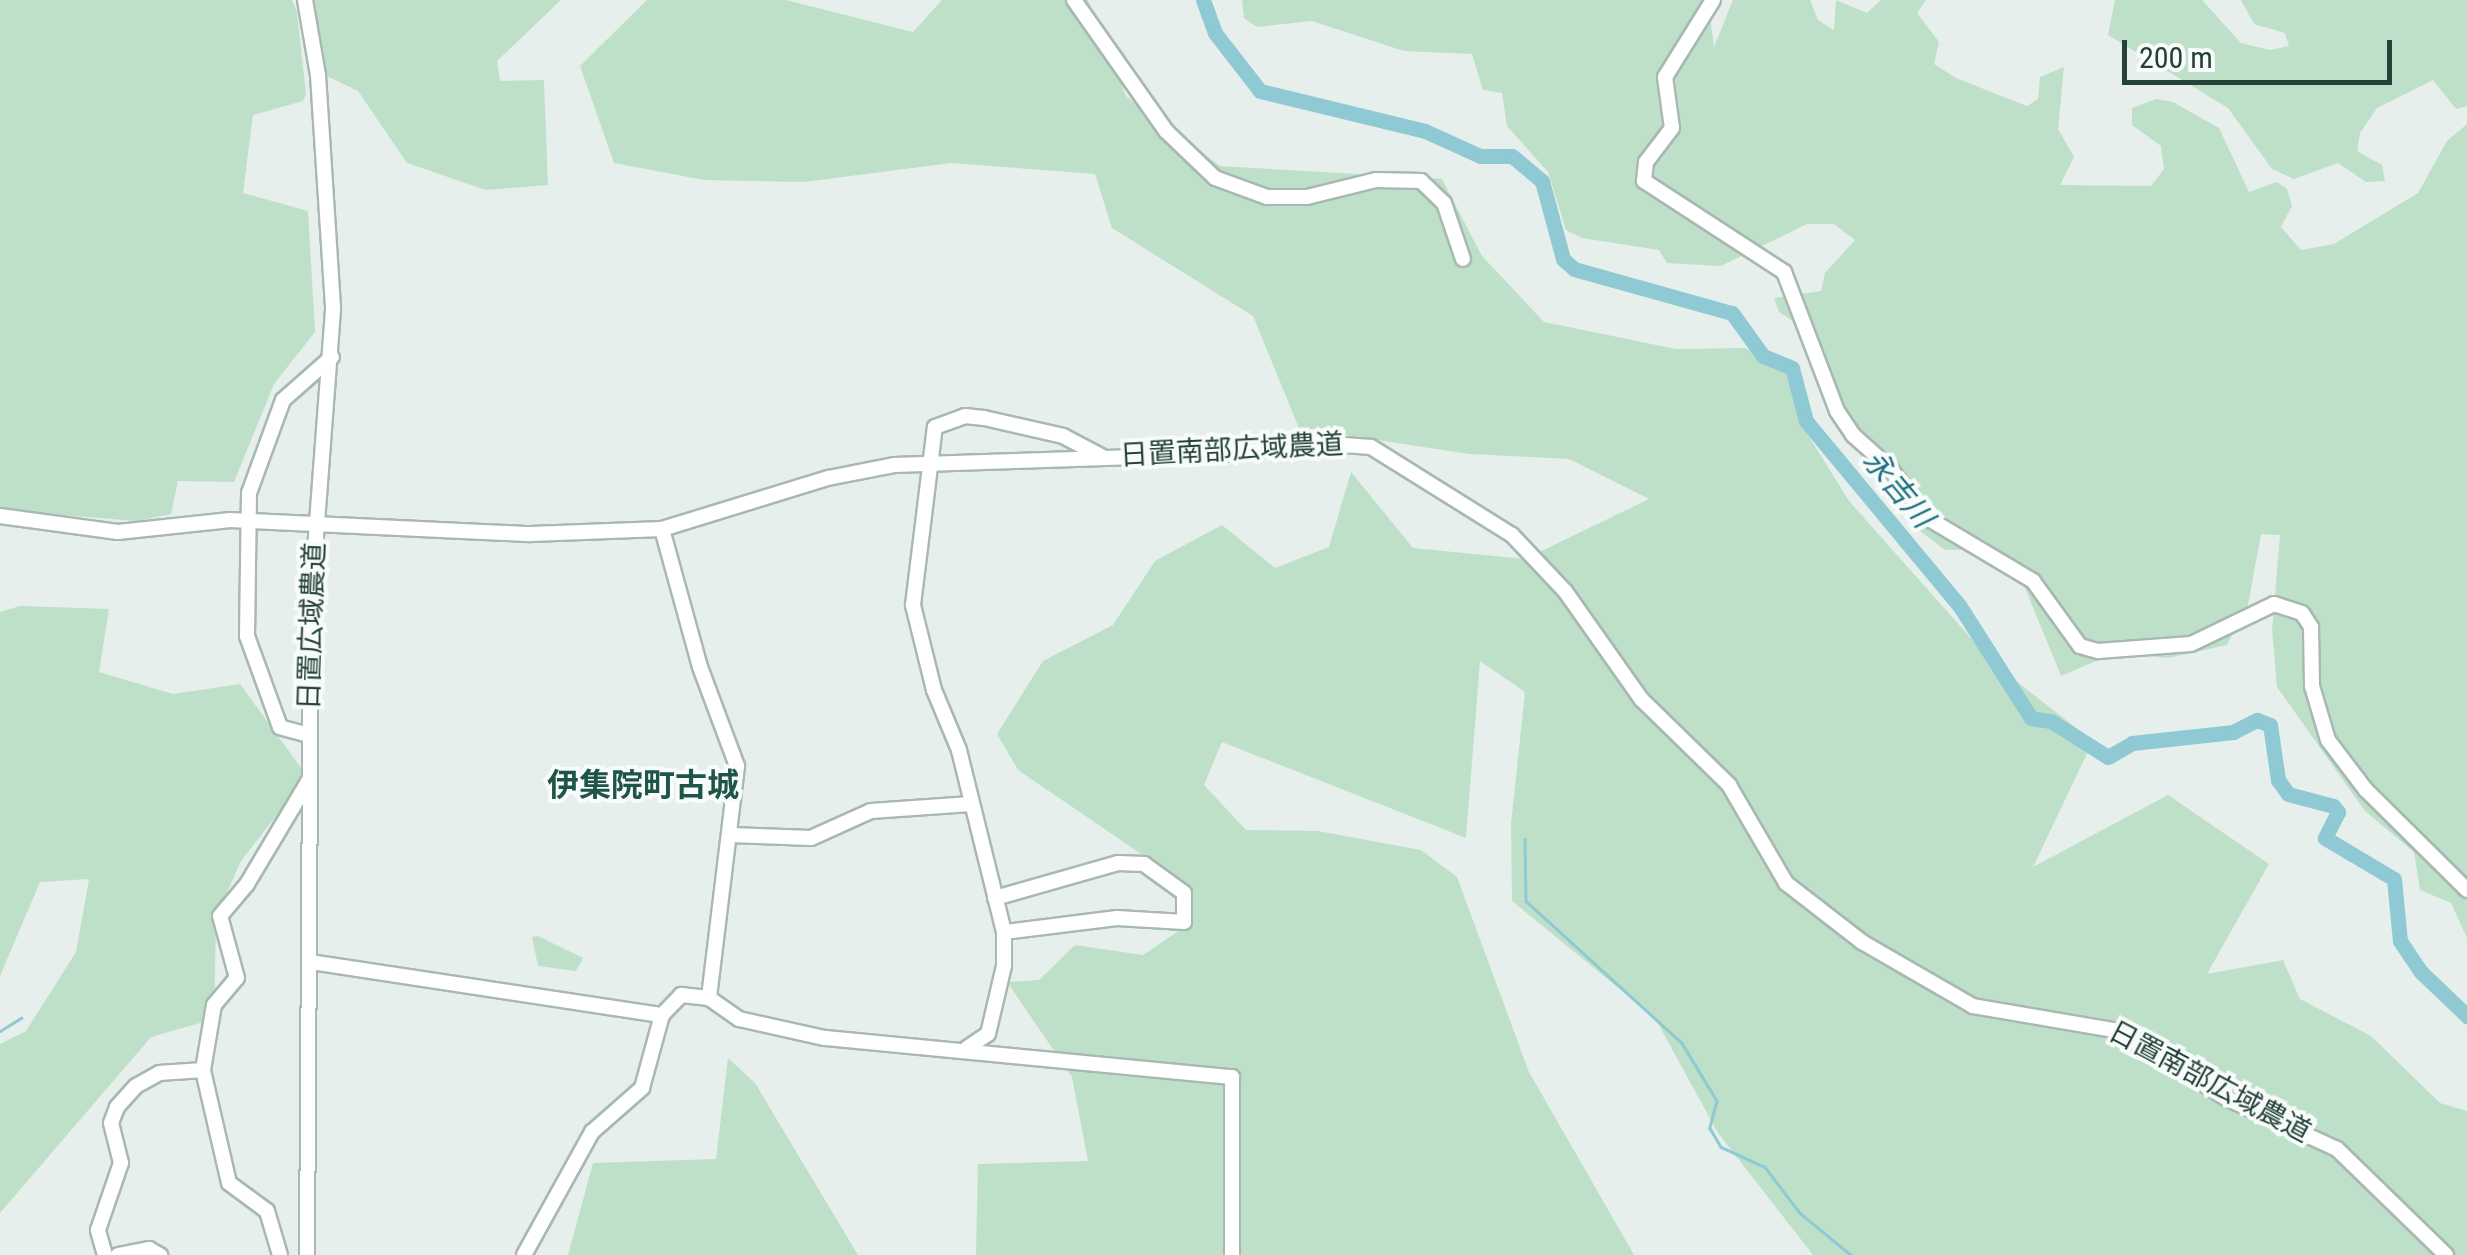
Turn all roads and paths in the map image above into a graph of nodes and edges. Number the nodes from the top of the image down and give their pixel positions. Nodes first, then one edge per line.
1 (305, 0) edge
2 (1074, 0) edge
3 (1712, 0) edge
4 (1463, 259) dead end
5 (332, 357) junction
6 (1105, 458) junction
7 (930, 466) junction
8 (0, 516) edge
9 (249, 520) junction
10 (315, 524) junction
11 (662, 529) junction
12 (309, 735) junction
13 (309, 780) junction
14 (971, 804) junction
15 (731, 835) junction
16 (2467, 890) edge
17 (995, 898) junction
18 (1004, 932) junction
19 (310, 962) junction
20 (709, 998) junction
21 (662, 1015) junction
22 (967, 1048) junction
23 (203, 1070) junction
24 (135, 1252) edge
25 (104, 1255) edge
26 (118, 1255) edge
27 (160, 1255) edge
28 (280, 1255) edge
29 (307, 1255) edge
30 (524, 1255) edge
31 (1232, 1255) edge
32 (2446, 1255) edge

1 - 5 street, 日置広域農道
2 - 4 street
3 - 16 street
5 - 9 street
5 - 10 street, 日置広域農道
6 - 7 street, 日置南部広域農道
6 - 7 street
6 - 32 street, 日置南部広域農道
7 - 11 street, 日置南部広域農道
7 - 14 street
8 - 9 street, 日置南部広域農道
9 - 10 street, 日置南部広域農道
9 - 12 street
10 - 11 street, 日置南部広域農道
10 - 12 street, 日置広域農道
11 - 15 street
12 - 13 street, 日置広域農道
13 - 19 street, 日置広域農道
13 - 23 street
14 - 15 street
14 - 17 street
15 - 20 street
17 - 18 street
17 - 18 street
18 - 22 street
19 - 21 street
19 - 29 street, 日置広域農道
20 - 21 street
20 - 22 street
21 - 30 street
22 - 31 street
23 - 25 street
23 - 28 street
24 - 26 street
24 - 27 street

